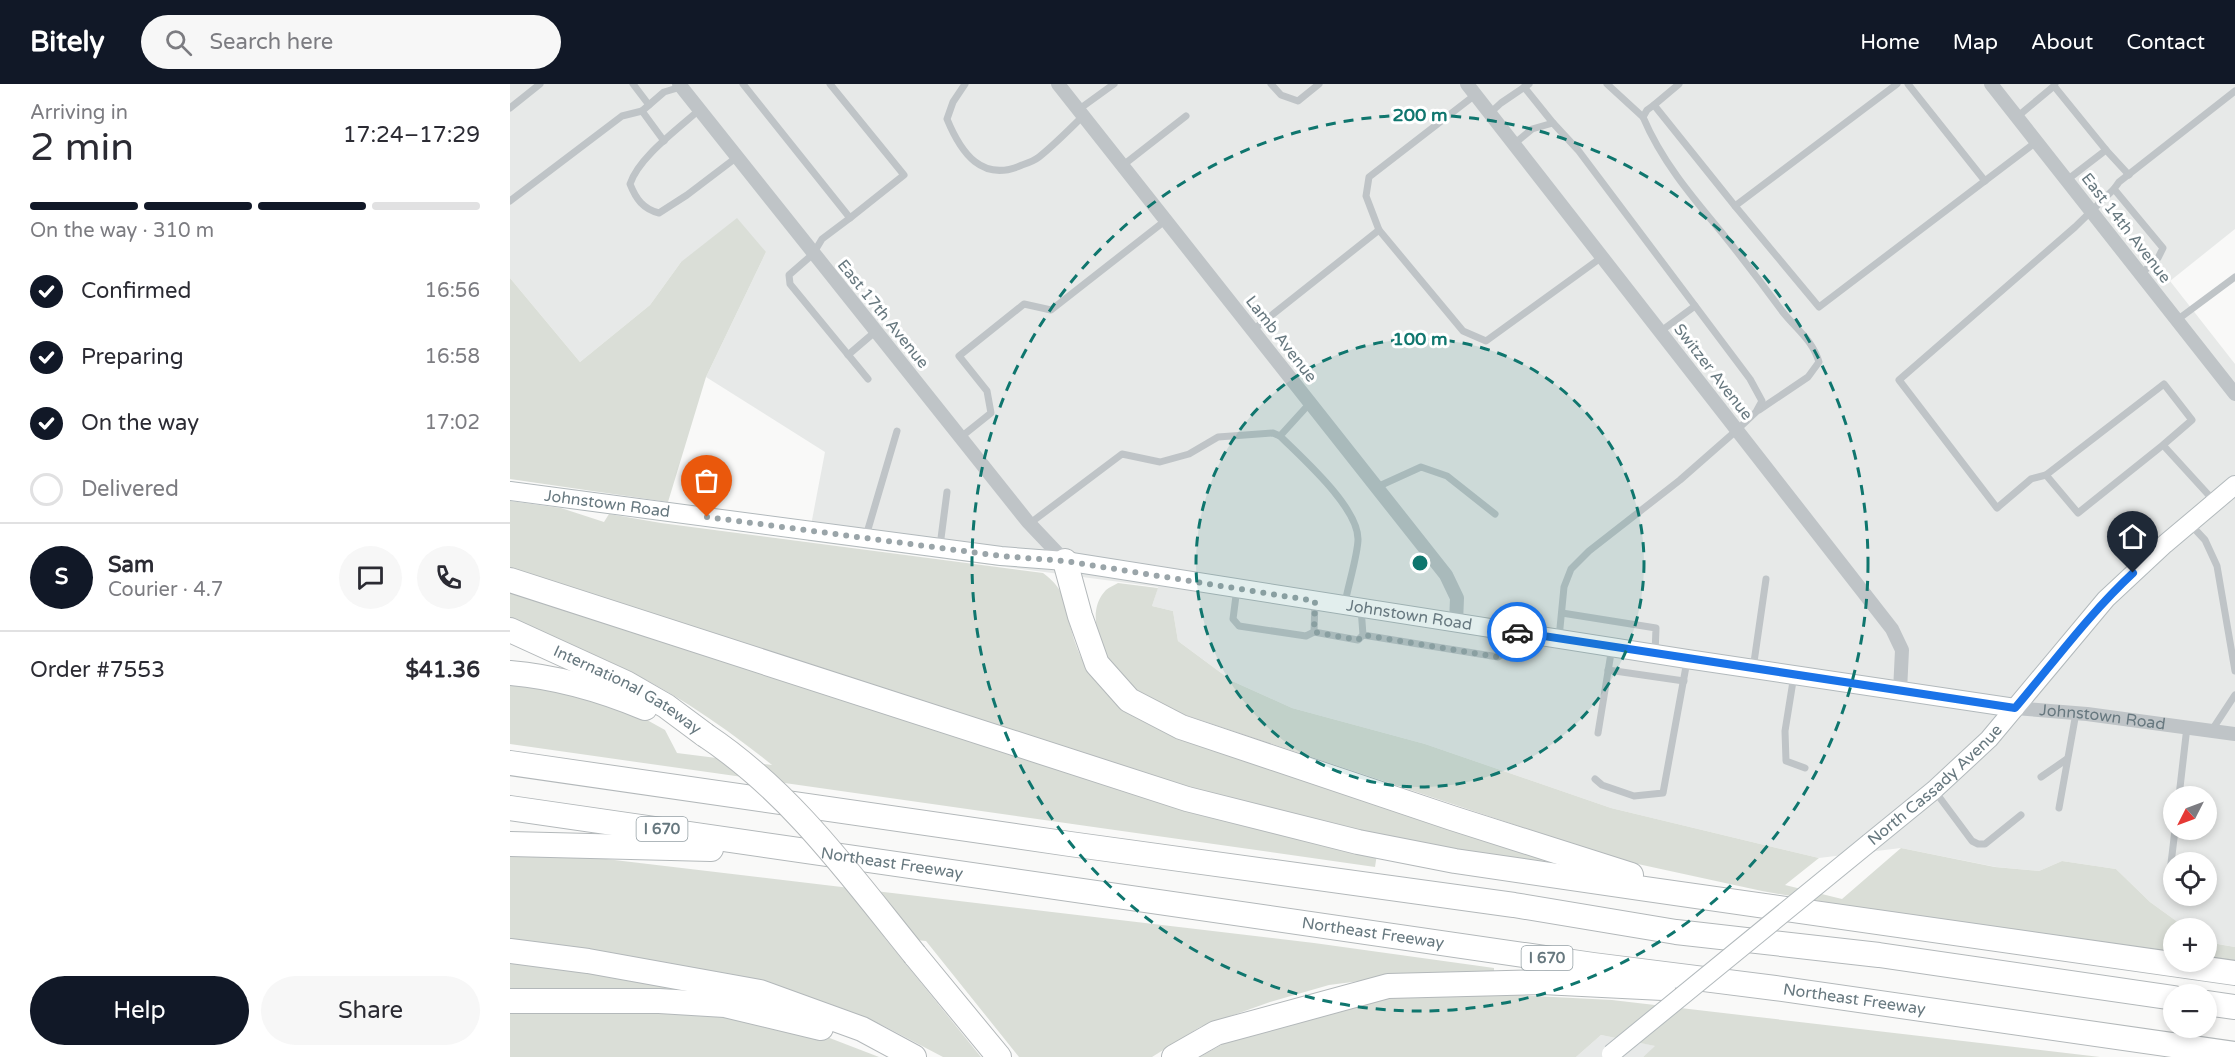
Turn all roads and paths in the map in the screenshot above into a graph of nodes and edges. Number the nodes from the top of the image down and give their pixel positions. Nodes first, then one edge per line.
1 (633, 84) edge
2 (743, 84) edge
3 (830, 84) edge
4 (965, 84) edge
5 (1058, 84) edge
6 (1114, 84) edge
7 (1271, 84) edge
8 (1319, 84) edge
9 (1607, 84) edge
10 (1679, 84) edge
11 (1897, 84) edge
12 (1908, 84) edge
13 (1992, 84) edge
14 (537, 85) edge
15 (682, 85) edge
16 (1527, 85) edge
17 (2054, 85) edge
18 (1471, 89) edge
19 (2235, 91) edge
20 (649, 105) junction
21 (1654, 105) junction
22 (510, 108) edge
23 (699, 110) junction
24 (642, 111) junction
25 (1081, 113) junction
26 (1490, 113) junction
27 (1186, 116) dead end
28 (1643, 117) junction
29 (2017, 117) junction
30 (1553, 123) junction
31 (664, 141) junction
32 (2036, 142) junction
33 (1514, 144) junction
34 (2106, 150) junction
35 (737, 157) junction
36 (1122, 166) junction
37 (2128, 175) junction
38 (2067, 180) junction
39 (1985, 181) junction
40 (2114, 189) junction
41 (510, 201) edge
42 (1735, 206) junction
43 (2091, 211) junction
44 (850, 218) junction
45 (1166, 220) junction
46 (1378, 230) junction
47 (813, 254) junction
48 (1602, 257) junction
49 (2140, 274) junction
50 (2235, 277) edge
51 (1695, 306) junction
52 (2177, 320) junction
53 (1253, 330) junction
54 (876, 331) junction
55 (1661, 332) junction
56 (848, 355) junction
57 (868, 379) dead end
58 (2235, 394) edge
59 (1310, 403) junction
60 (1757, 411) junction
61 (1737, 430) junction
62 (897, 431) dead end
63 (1280, 436) junction
64 (961, 437) junction
65 (2163, 445) junction
66 (2046, 475) junction
67 (2235, 485) edge
68 (1377, 487) junction
69 (510, 491) edge
70 (947, 492) dead end
71 (2215, 502) junction
72 (1495, 514) dead end
73 (2189, 523) junction
74 (1029, 524) junction
75 (865, 538) junction
76 (940, 548) junction
77 (1065, 561) junction
78 (1766, 579) dead end
79 (510, 580) edge
80 (1237, 588) junction
81 (1315, 601) junction
82 (1352, 607) junction
83 (1562, 613) junction
84 (1456, 623) junction
85 (510, 630) edge
86 (1314, 632) junction
87 (1512, 632) junction
88 (1363, 635) junction
89 (1559, 638) junction
90 (1612, 646) junction
91 (1655, 654) junction
92 (1687, 659) junction
93 (1754, 669) junction
94 (1608, 670) junction
95 (2235, 671) edge
96 (510, 673) edge
97 (1794, 675) junction
98 (1684, 681) junction
99 (1900, 691) junction
100 (2235, 695) edge
101 (2015, 708) junction
102 (2076, 713) junction
103 (2187, 727) junction
104 (2212, 731) junction
105 (1598, 733) dead end
106 (2235, 734) edge
107 (705, 735) junction
108 (2067, 759) junction
109 (510, 763) edge
110 (1805, 768) dead end
111 (2041, 777) dead end
112 (1595, 779) dead end
113 (2180, 786) edge
114 (1934, 790) junction
115 (510, 808) edge
116 (2059, 808) dead end
117 (2021, 815) dead end
118 (510, 844) edge
119 (814, 852) junction
120 (1705, 896) junction
121 (510, 951) edge
122 (2235, 974) edge
123 (1775, 988) junction
124 (2163, 996) edge
125 (510, 1001) edge
126 (2217, 1004) edge
127 (2235, 1006) edge
128 (2235, 1053) edge
129 (1609, 1055) edge
130 (908, 1057) edge
131 (914, 1057) edge
132 (999, 1057) edge
133 (1174, 1057) edge

1 - 20 lane
2 - 44 lane
3 - 44 lane
4 - 25 lane
5 - 25 street, Lamb Avenue
6 - 25 lane
7 - 8 lane
9 - 28 lane
10 - 21 lane
11 - 42 lane
12 - 39 lane
13 - 29 street, East 14th Avenue
14 - 22 lane
15 - 20 lane
15 - 23 street, East 17th Avenue
16 - 26 lane
16 - 30 lane
17 - 29 lane
17 - 34 lane
18 - 26 street, Switzer Avenue
18 - 46 lane
19 - 37 lane
20 - 24 lane
21 - 28 lane
21 - 42 lane
23 - 31 lane
23 - 35 street, East 17th Avenue
24 - 31 lane
24 - 41 lane
25 - 36 street, Lamb Avenue
26 - 33 street, Switzer Avenue
27 - 36 lane
28 - 60 lane
29 - 32 street, East 14th Avenue
30 - 33 lane
30 - 51 lane
31 - 35 lane
32 - 38 street, East 14th Avenue
32 - 39 lane
33 - 48 street, Switzer Avenue
34 - 37 lane
34 - 38 lane
35 - 47 street, East 17th Avenue
36 - 45 street, Lamb Avenue
37 - 40 lane
38 - 43 street, East 14th Avenue
39 - 42 lane
40 - 43 lane
40 - 49 lane
43 - 49 street, East 14th Avenue
43 - 66 lane
44 - 47 lane
45 - 53 street, Lamb Avenue
45 - 64 lane
46 - 48 lane
46 - 53 lane
47 - 54 street, East 17th Avenue
47 - 56 lane
48 - 55 street, Switzer Avenue
49 - 52 street, East 14th Avenue
50 - 52 lane
51 - 55 lane
51 - 60 lane
52 - 58 street, East 14th Avenue
53 - 59 street, Lamb Avenue
54 - 56 lane
54 - 64 street, East 17th Avenue
55 - 61 street, Switzer Avenue
56 - 57 lane
59 - 63 lane
59 - 68 street, Lamb Avenue
60 - 61 lane
61 - 83 lane
61 - 99 street, Switzer Avenue
62 - 75 lane
63 - 74 lane
63 - 82 lane
64 - 74 street, East 17th Avenue
65 - 66 lane
65 - 66 lane
65 - 71 lane
67 - 71 main road, North Cassady Avenue
68 - 72 lane
68 - 84 street, Lamb Avenue
69 - 75 main road, Johnstown Road
70 - 76 lane
71 - 73 main road, North Cassady Avenue
73 - 95 lane
73 - 101 main road, North Cassady Avenue
74 - 77 street, East 17th Avenue
75 - 76 main road, Johnstown Road
76 - 77 main road, Johnstown Road
77 - 80 main road, Johnstown Road
77 - 120 highway
78 - 93 lane
79 - 120 highway
80 - 81 main road, Johnstown Road
80 - 86 lane
81 - 82 main road, Johnstown Road
81 - 86 lane
82 - 84 main road, Johnstown Road
82 - 88 lane
83 - 89 lane
83 - 91 lane
84 - 87 main road, Johnstown Road
85 - 107 highway, International Gateway
86 - 88 lane
87 - 88 lane
87 - 89 main road, Johnstown Road
89 - 90 main road, Johnstown Road
90 - 91 main road, Johnstown Road
90 - 94 lane
91 - 92 main road, Johnstown Road
92 - 93 main road, Johnstown Road
92 - 98 lane
93 - 97 main road, Johnstown Road
94 - 98 lane
94 - 105 lane
96 - 107 highway
97 - 99 main road, Johnstown Road
97 - 110 lane
98 - 112 lane
99 - 101 main road, Johnstown Road
100 - 104 lane
101 - 102 street, Johnstown Road
101 - 114 main road, North Cassady Avenue
102 - 103 street, Johnstown Road
102 - 108 lane
103 - 104 street, Johnstown Road
103 - 113 lane
104 - 106 street, Johnstown Road
107 - 132 highway, International Gateway, bridge
108 - 111 lane
108 - 116 lane
109 - 124 highway
114 - 117 lane
114 - 129 main road, North Cassady Avenue, bridge
115 - 119 highway, Northeast Freeway / I 670
118 - 119 highway
119 - 123 highway, Northeast Freeway / I 670
120 - 122 highway
121 - 131 highway
123 - 128 highway, Northeast Freeway / I 670
123 - 133 highway
125 - 130 highway
126 - 127 highway

